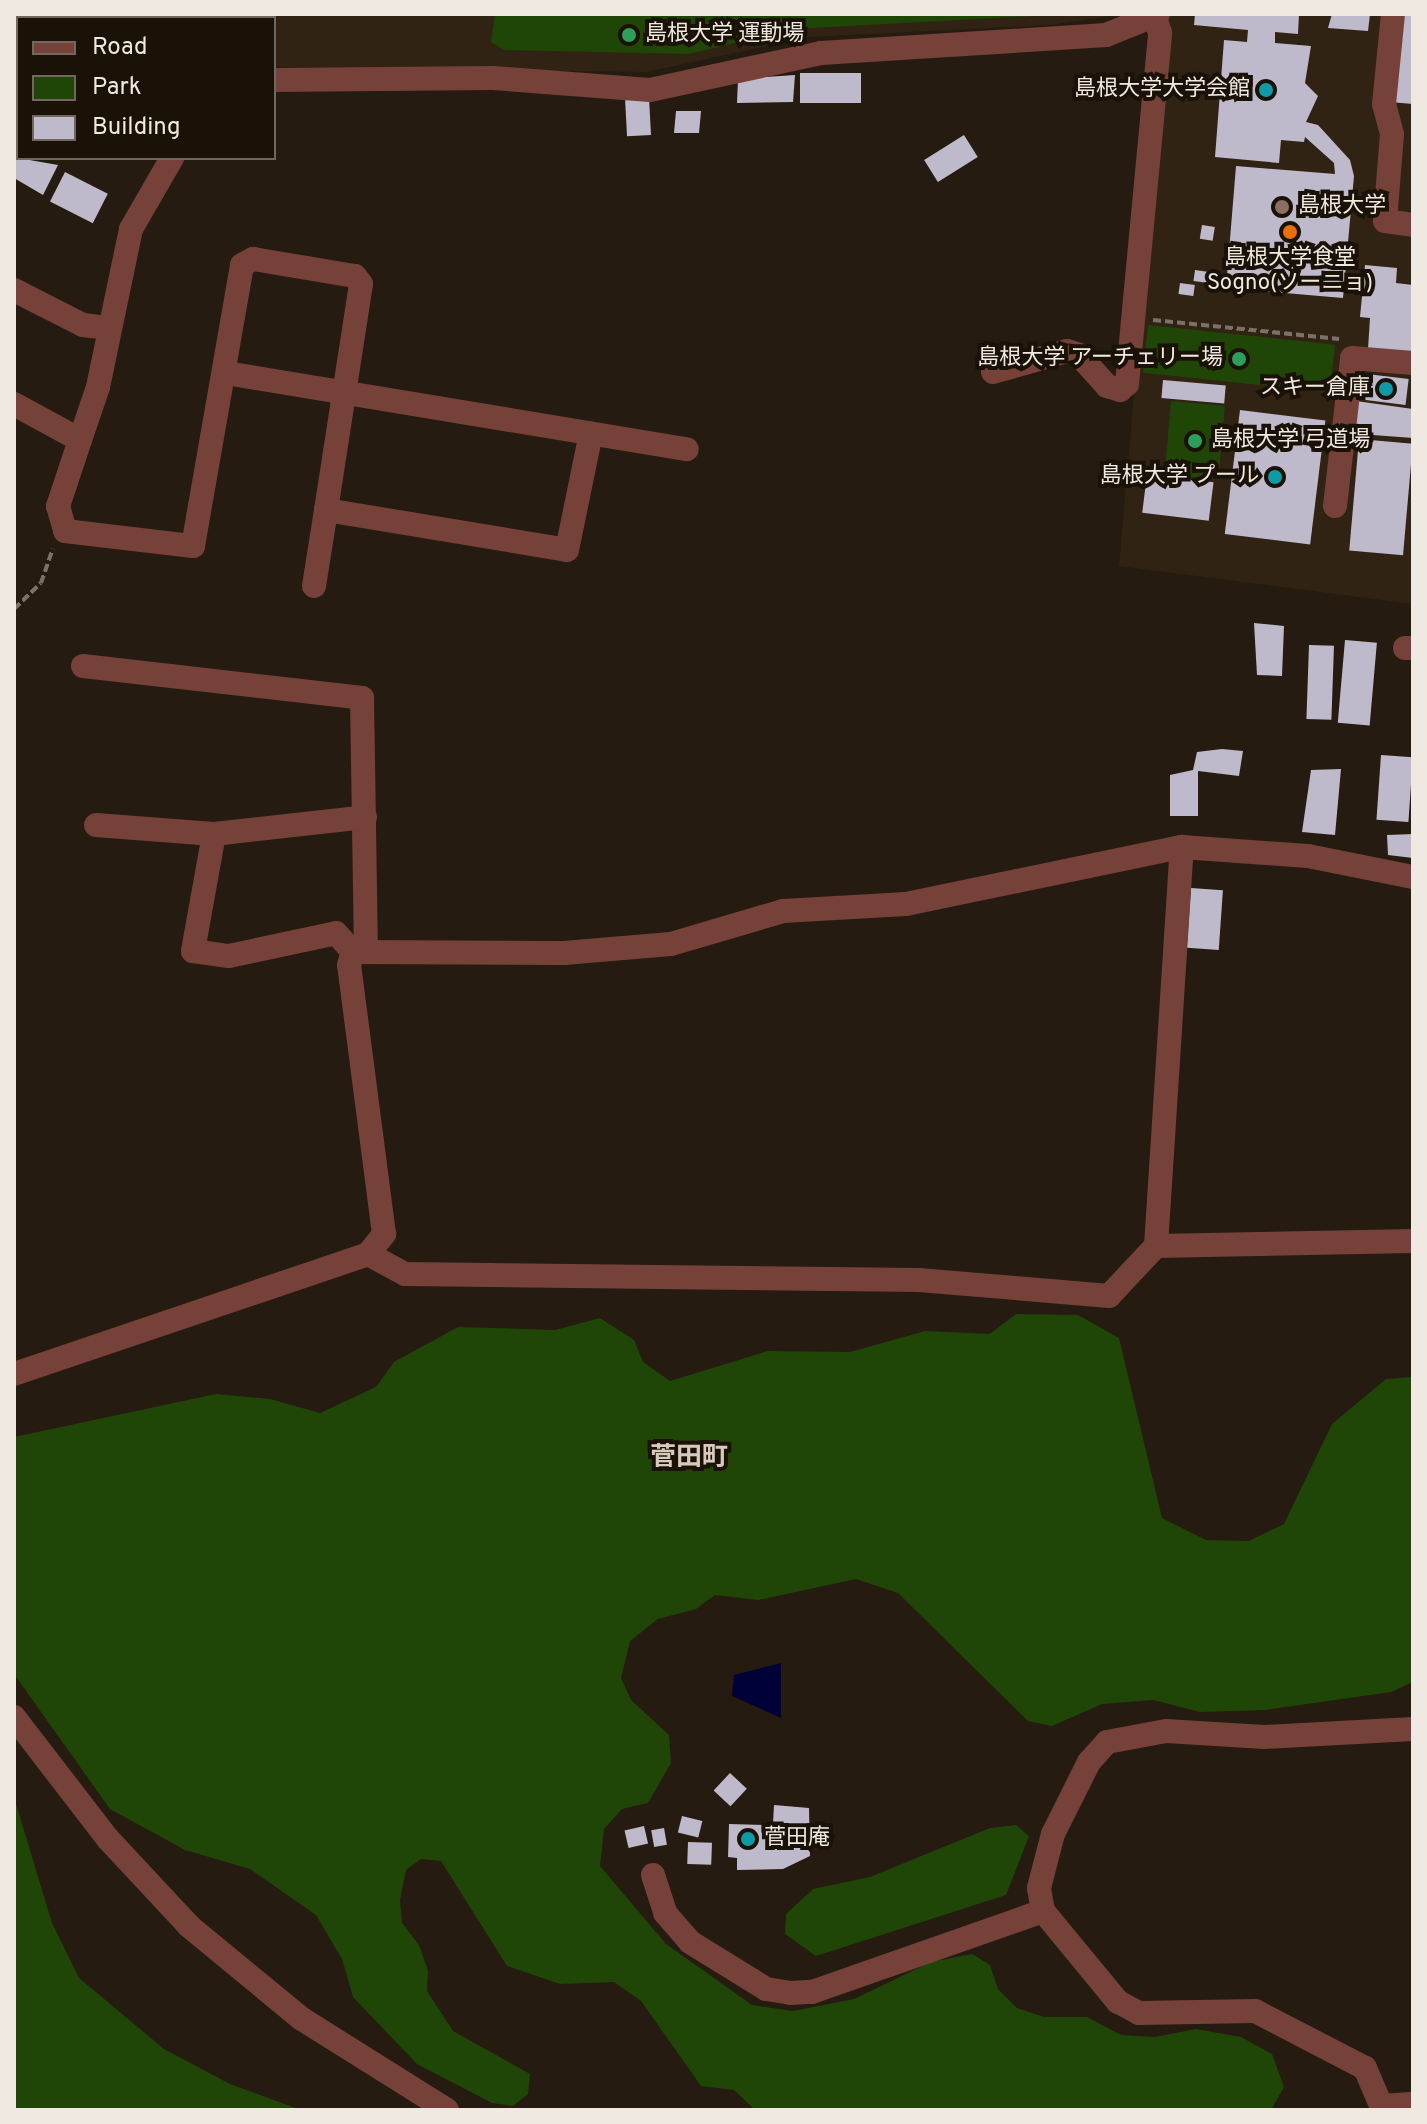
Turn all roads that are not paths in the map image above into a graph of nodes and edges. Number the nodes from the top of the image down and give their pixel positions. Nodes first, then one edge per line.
1 (1393, 14) edge
2 (1156, 16) edge
3 (276, 80) edge
4 (171, 160) edge
5 (1413, 225) edge
6 (14, 290) edge
7 (107, 328) junction
8 (1413, 363) edge
9 (993, 372) dead end
10 (226, 373) junction
11 (346, 393) junction
12 (14, 404) edge
13 (591, 433) junction
14 (80, 440) junction
15 (687, 449) dead end
16 (1335, 506) dead end
17 (326, 510) junction
18 (314, 586) dead end
19 (83, 666) dead end
20 (365, 817) junction
21 (96, 825) dead end
22 (214, 834) junction
23 (1182, 847) junction
24 (1413, 877) edge
25 (360, 951) junction
26 (1413, 1241) edge
27 (1156, 1246) junction
28 (368, 1254) junction
29 (14, 1374) edge
30 (14, 1717) edge
31 (1413, 1729) edge
32 (653, 1875) dead end
33 (1043, 1911) junction
34 (1413, 2104) edge
35 (1382, 2108) edge
36 (447, 2110) edge

1 - 5 street
2 - 3 street
2 - 9 street
4 - 7 street
6 - 7 street
7 - 14 street
8 - 16 street
10 - 11 street
10 - 11 street
10 - 14 street
11 - 13 street
11 - 17 street
12 - 14 street
13 - 15 street
13 - 17 street
17 - 18 street
19 - 20 street
20 - 22 street
20 - 25 street
21 - 22 street
22 - 25 street
23 - 24 street
23 - 25 street
23 - 27 street
25 - 28 street
26 - 27 street
27 - 28 street
28 - 29 street
30 - 36 street
31 - 33 street
32 - 33 street
33 - 35 street
34 - 35 street

